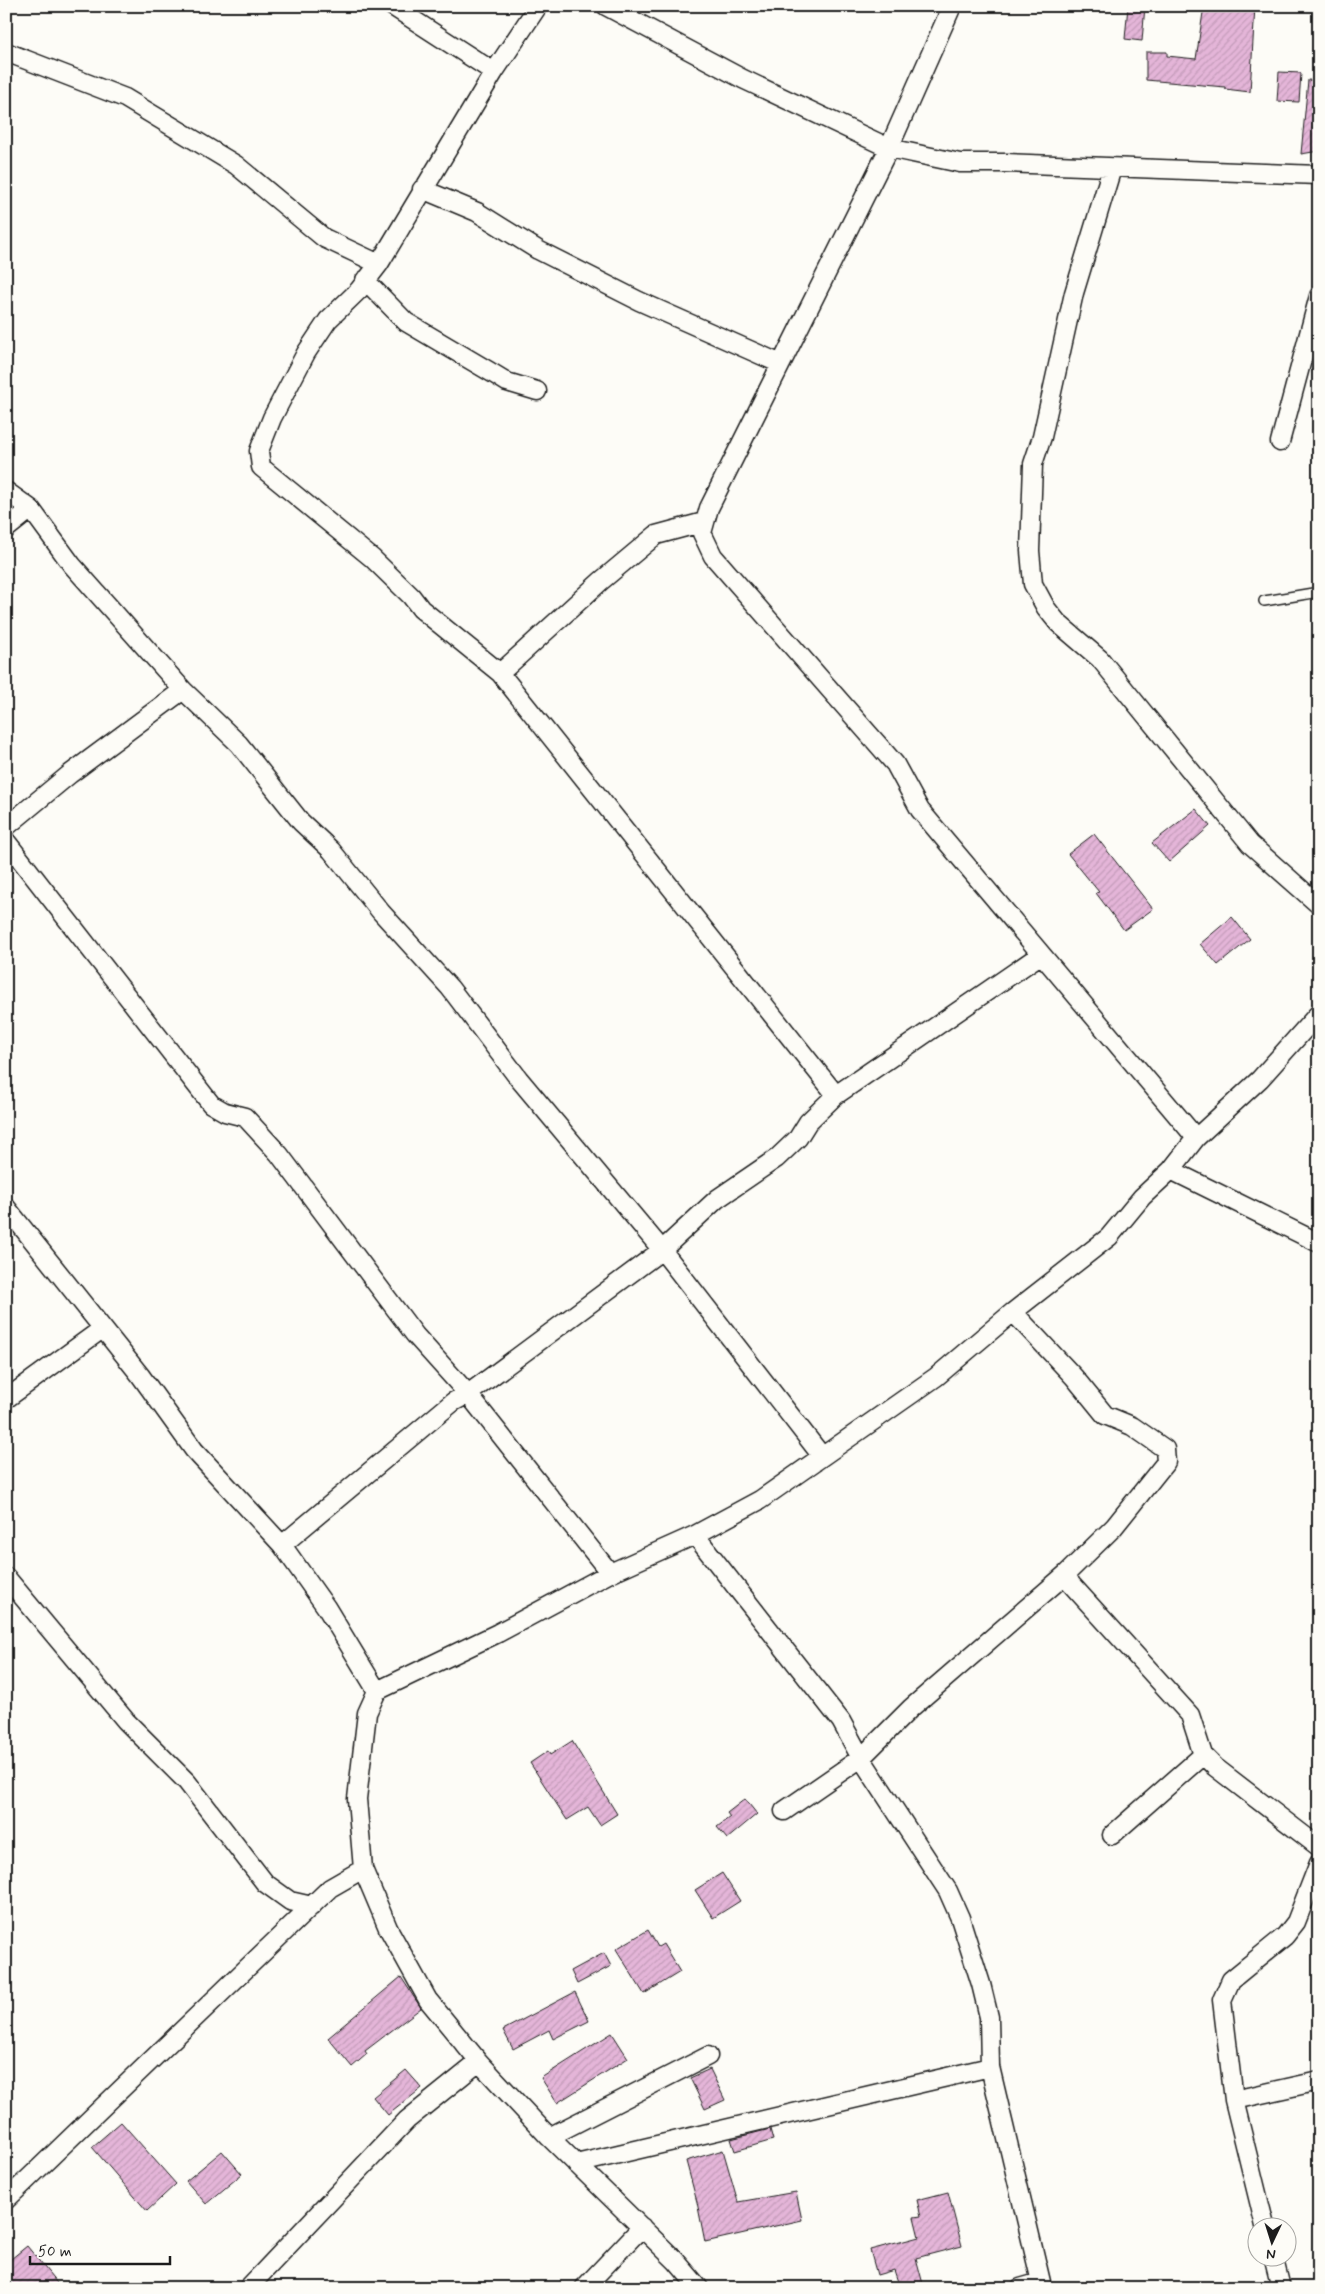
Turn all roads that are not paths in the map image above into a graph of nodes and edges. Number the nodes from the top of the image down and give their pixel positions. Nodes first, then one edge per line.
1 (392, 6) edge
2 (538, 6) edge
3 (606, 6) edge
4 (952, 6) edge
5 (6, 52) edge
6 (494, 72) junction
7 (889, 148) junction
8 (1112, 168) junction
9 (1319, 175) edge
10 (422, 189) junction
11 (379, 264) junction
12 (365, 280) junction
13 (1319, 296) edge
14 (781, 364) junction
15 (537, 391) dead end
16 (1280, 442) dead end
17 (6, 491) edge
18 (32, 509) junction
19 (704, 522) junction
20 (6, 529) edge
21 (1319, 592) edge
22 (1264, 601) dead end
23 (500, 673) junction
24 (182, 690) junction
25 (6, 827) edge
26 (6, 841) edge
27 (1319, 906) edge
28 (1040, 956) junction
29 (1319, 1013) edge
30 (836, 1095) junction
31 (1196, 1138) junction
32 (1171, 1170) junction
33 (6, 1208) edge
34 (1319, 1243) edge
35 (662, 1250) junction
36 (1012, 1312) junction
37 (102, 1329) junction
38 (468, 1394) junction
39 (6, 1399) edge
40 (821, 1456) junction
41 (695, 1534) junction
42 (282, 1545) junction
43 (610, 1574) junction
44 (1066, 1574) junction
45 (6, 1577) edge
46 (377, 1691) junction
47 (1203, 1754) junction
48 (861, 1758) junction
49 (784, 1811) dead end
50 (1112, 1834) dead end
51 (1319, 1847) edge
52 (1319, 1863) edge
53 (363, 1869) junction
54 (312, 1906) junction
55 (708, 2056) dead end
56 (479, 2062) junction
57 (990, 2066) junction
58 (1319, 2081) edge
59 (1234, 2100) junction
60 (549, 2136) junction
61 (576, 2164) junction
62 (6, 2200) edge
63 (1263, 2216) edge
64 (642, 2227) junction
65 (1276, 2266) edge
66 (1042, 2285) edge
67 (248, 2288) edge
68 (584, 2288) edge
69 (699, 2288) edge
70 (1020, 2288) edge
71 (1282, 2288) edge

1 - 6 street
2 - 6 street
3 - 7 street
4 - 7 street
5 - 11 street
6 - 10 street
7 - 8 street
7 - 14 street
8 - 9 street
8 - 27 street
10 - 11 street
10 - 14 street
11 - 12 street
12 - 15 street
12 - 23 street
13 - 16 street
14 - 19 street
17 - 18 street
18 - 20 street
18 - 24 street
19 - 23 street
19 - 28 street
21 - 22 lane
23 - 30 street
24 - 25 street
24 - 35 street
26 - 38 street
28 - 30 street
28 - 31 street
29 - 31 street
30 - 35 street
31 - 32 street
32 - 34 street
32 - 36 street
33 - 37 street
35 - 38 street
35 - 40 street
36 - 40 street
36 - 44 street
37 - 39 street
37 - 42 street
38 - 42 street
38 - 43 street
40 - 41 street
41 - 43 street
41 - 48 street
42 - 46 street
43 - 46 street
44 - 47 street
44 - 48 street
45 - 54 street
46 - 53 street
47 - 50 street
47 - 51 street
48 - 49 street
48 - 57 street
52 - 59 street
53 - 54 street
53 - 56 street
54 - 62 street
55 - 60 street
56 - 60 street
56 - 67 street
57 - 61 street
57 - 66 street
58 - 59 street
59 - 63 street
60 - 61 street
61 - 64 street
64 - 68 street
64 - 69 street
65 - 71 street
66 - 70 street

